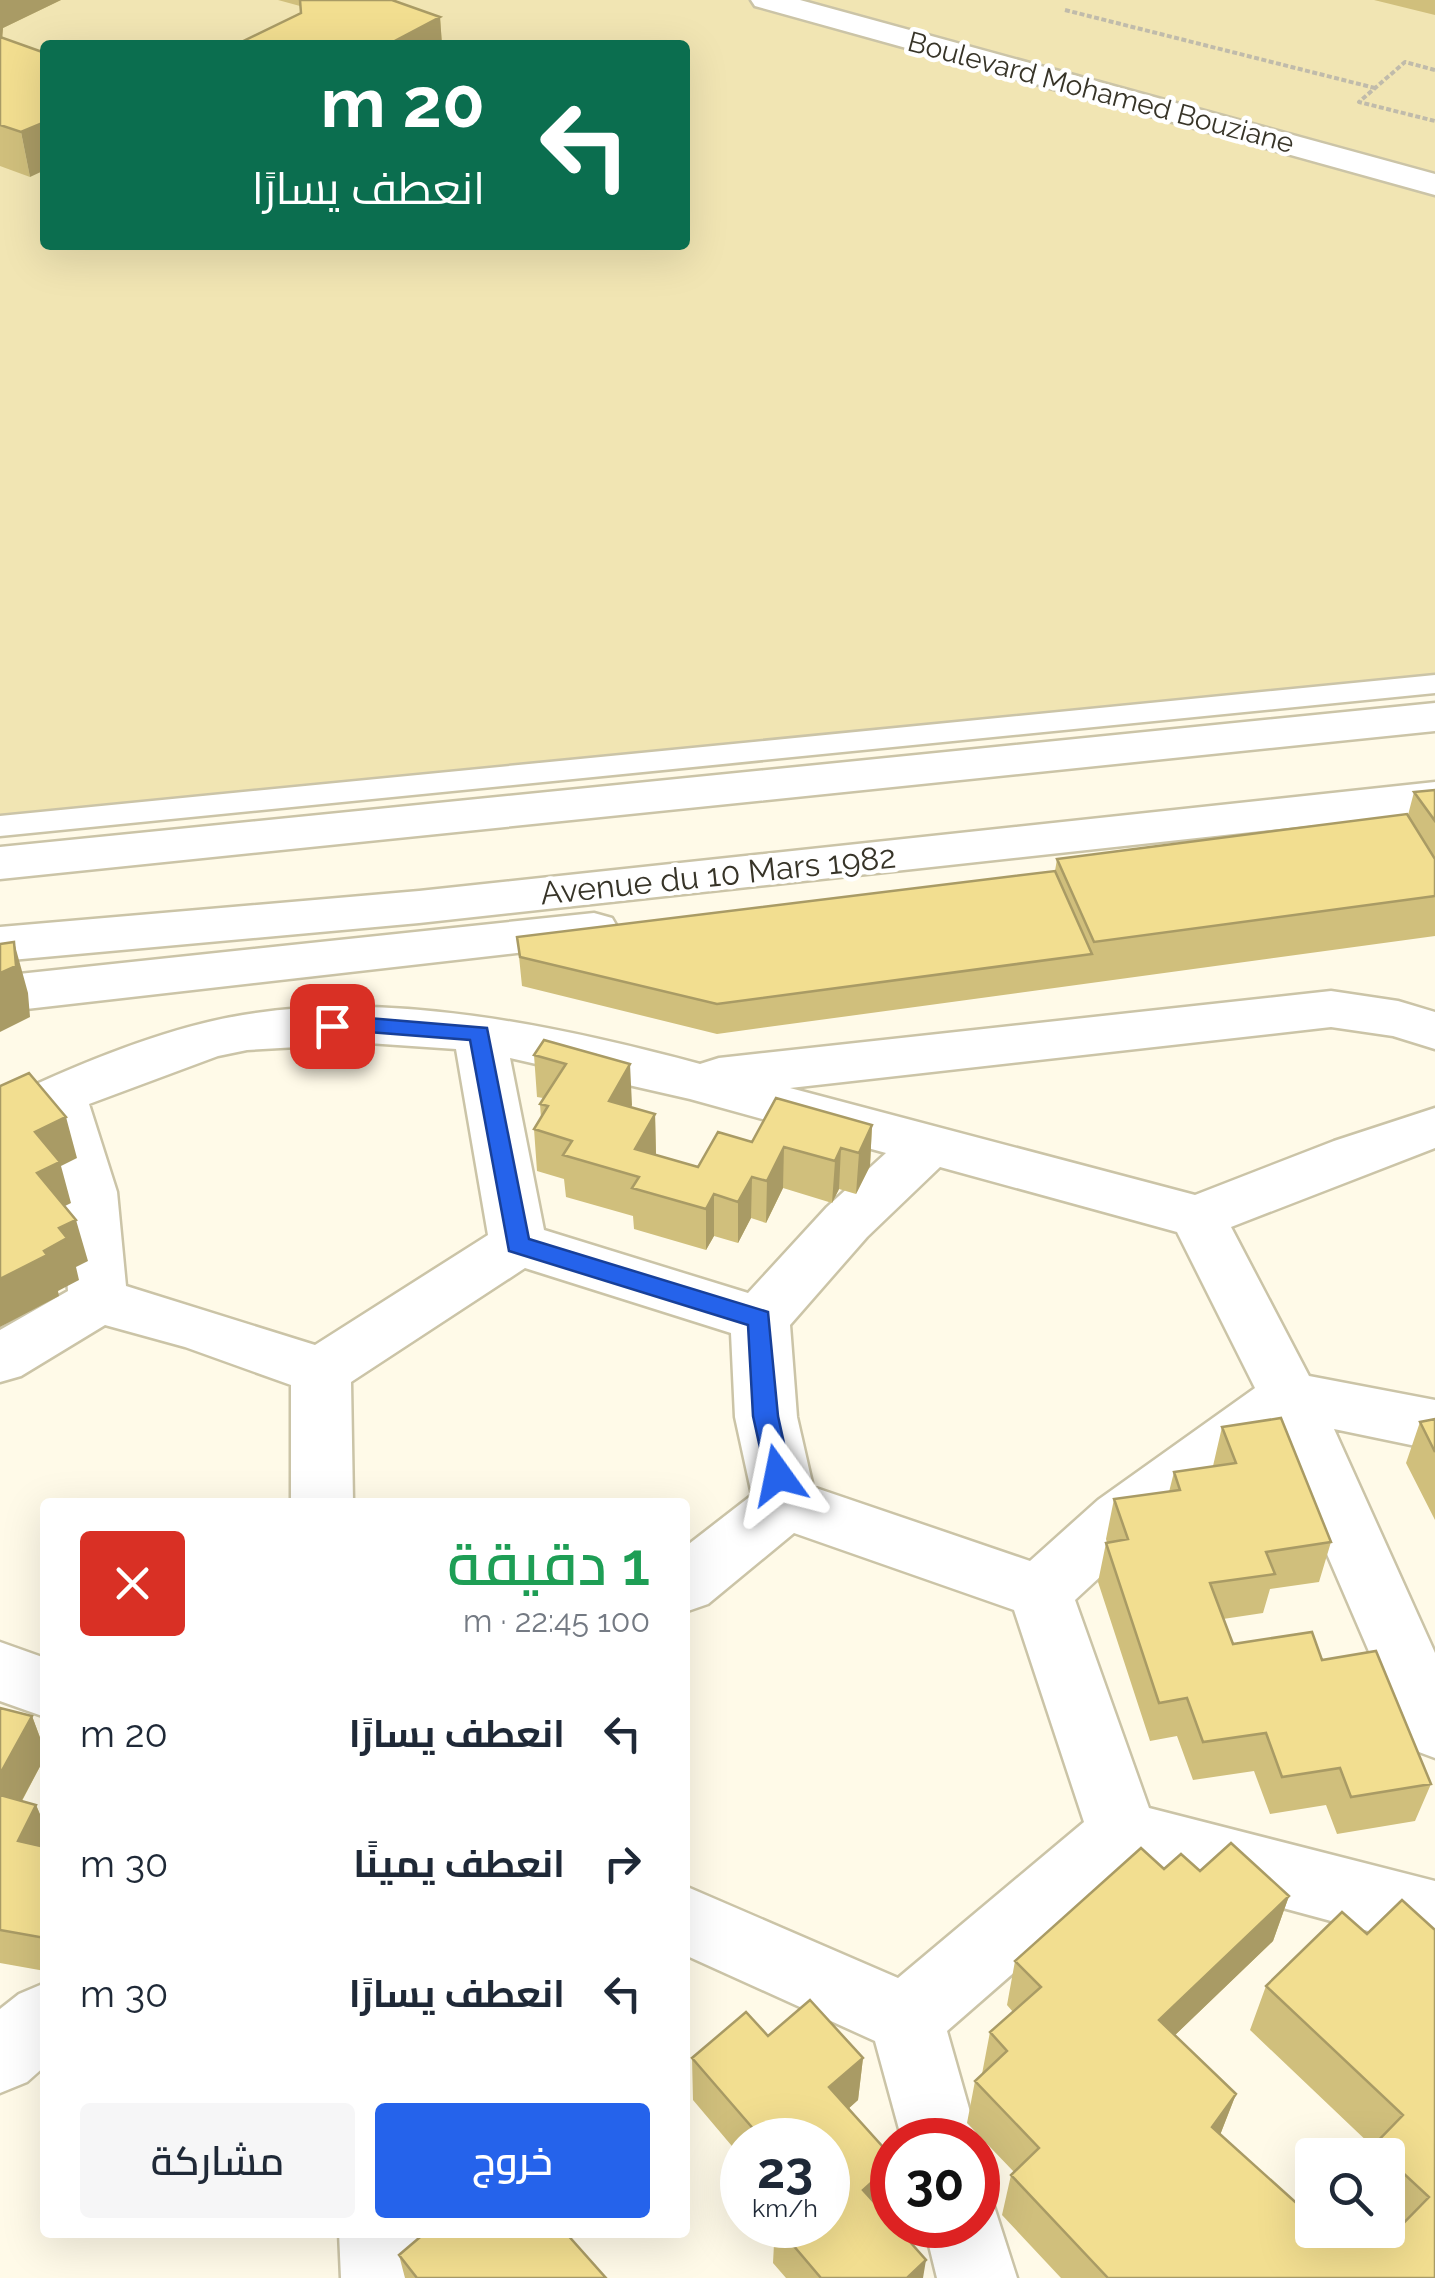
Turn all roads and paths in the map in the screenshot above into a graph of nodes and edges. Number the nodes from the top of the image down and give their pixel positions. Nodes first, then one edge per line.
1 (766, 0) edge
2 (847, 0) edge
3 (1065, 10) dead end
4 (1435, 70) edge
5 (1375, 88) junction
6 (1435, 121) edge
7 (1349, 148) junction
8 (1435, 163) edge
9 (1435, 185) edge
10 (1435, 684) edge
11 (1435, 716) edge
12 (1435, 797) edge
13 (0, 826) edge
14 (1435, 840) edge
15 (0, 863) edge
16 (0, 944) edge
17 (0, 994) edge
18 (1435, 1032) edge
19 (479, 1033) junction
20 (690, 1080) junction
21 (59, 1095) junction
22 (0, 1124) edge
23 (1435, 1128) edge
24 (928, 1146) junction
25 (1198, 1217) junction
26 (518, 1244) junction
27 (98, 1301) junction
28 (760, 1319) junction
29 (0, 1359) edge
30 (321, 1370) junction
31 (1290, 1396) junction
32 (1435, 1425) edge
33 (322, 1498) edge
34 (785, 1504) junction
35 (690, 1581) edge
36 (1040, 1592) junction
37 (0, 1672) edge
38 (40, 1686) edge
39 (1435, 1728) edge
40 (1123, 1833) junction
41 (1435, 1914) edge
42 (690, 1922) edge
43 (906, 2018) junction
44 (40, 2023) edge
45 (0, 2056) edge
46 (934, 2118) edge
47 (378, 2238) edge
48 (969, 2248) edge
49 (380, 2278) edge
50 (977, 2278) edge

1 - 7 street, Boulevard Mohamed Bouziane
2 - 7 street, Boulevard Mohamed Bouziane
3 - 5 path
4 - 5 path
5 - 6 path
7 - 8 street, Boulevard Mohamed Bouziane
7 - 9 street, Boulevard Mohamed Bouziane
10 - 13 lane
11 - 15 street
12 - 16 street, Avenue du 10 Mars 1982
14 - 17 street
18 - 20 street
19 - 20 street
19 - 21 street
19 - 26 street
20 - 24 street
21 - 22 street
21 - 27 street
23 - 25 street
24 - 25 street
24 - 28 street
25 - 31 street
26 - 28 street
26 - 30 street
27 - 29 street
27 - 30 street
28 - 34 street
30 - 33 street
31 - 32 street
31 - 36 street
31 - 39 street
34 - 35 street
34 - 36 street
36 - 40 street
37 - 38 street
40 - 41 street
40 - 43 street
42 - 43 street
43 - 46 street
44 - 45 street
47 - 49 street
48 - 50 street

